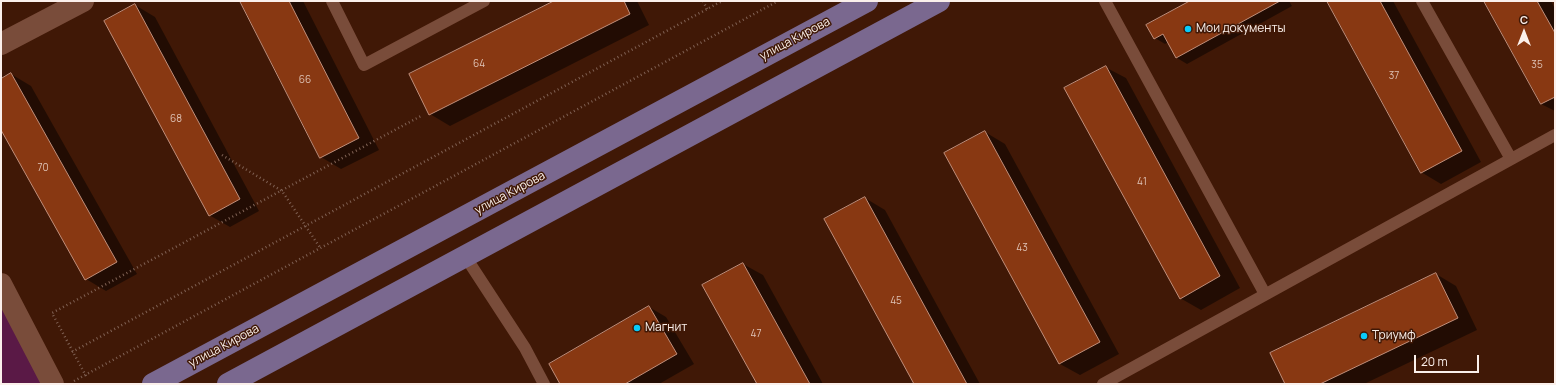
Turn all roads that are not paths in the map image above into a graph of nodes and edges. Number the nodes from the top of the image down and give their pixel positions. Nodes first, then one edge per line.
1 (83, 1) edge
2 (332, 1) edge
3 (484, 1) edge
4 (867, 1) edge
5 (939, 1) edge
6 (1105, 1) edge
7 (1422, 1) edge
8 (1, 44) edge
9 (1555, 135) edge
10 (1511, 159) junction
11 (465, 256) junction
12 (1, 284) edge
13 (1265, 294) junction
14 (53, 384) edge
15 (153, 384) edge
16 (228, 384) edge
17 (544, 384) edge
18 (1103, 384) edge

1 - 8 street
2 - 3 lane
4 - 15 main road, улица Кирова
5 - 11 main road
6 - 13 lane
7 - 10 lane
9 - 10 lane
10 - 13 lane
11 - 16 main road
11 - 17 lane
12 - 14 street
13 - 18 lane

